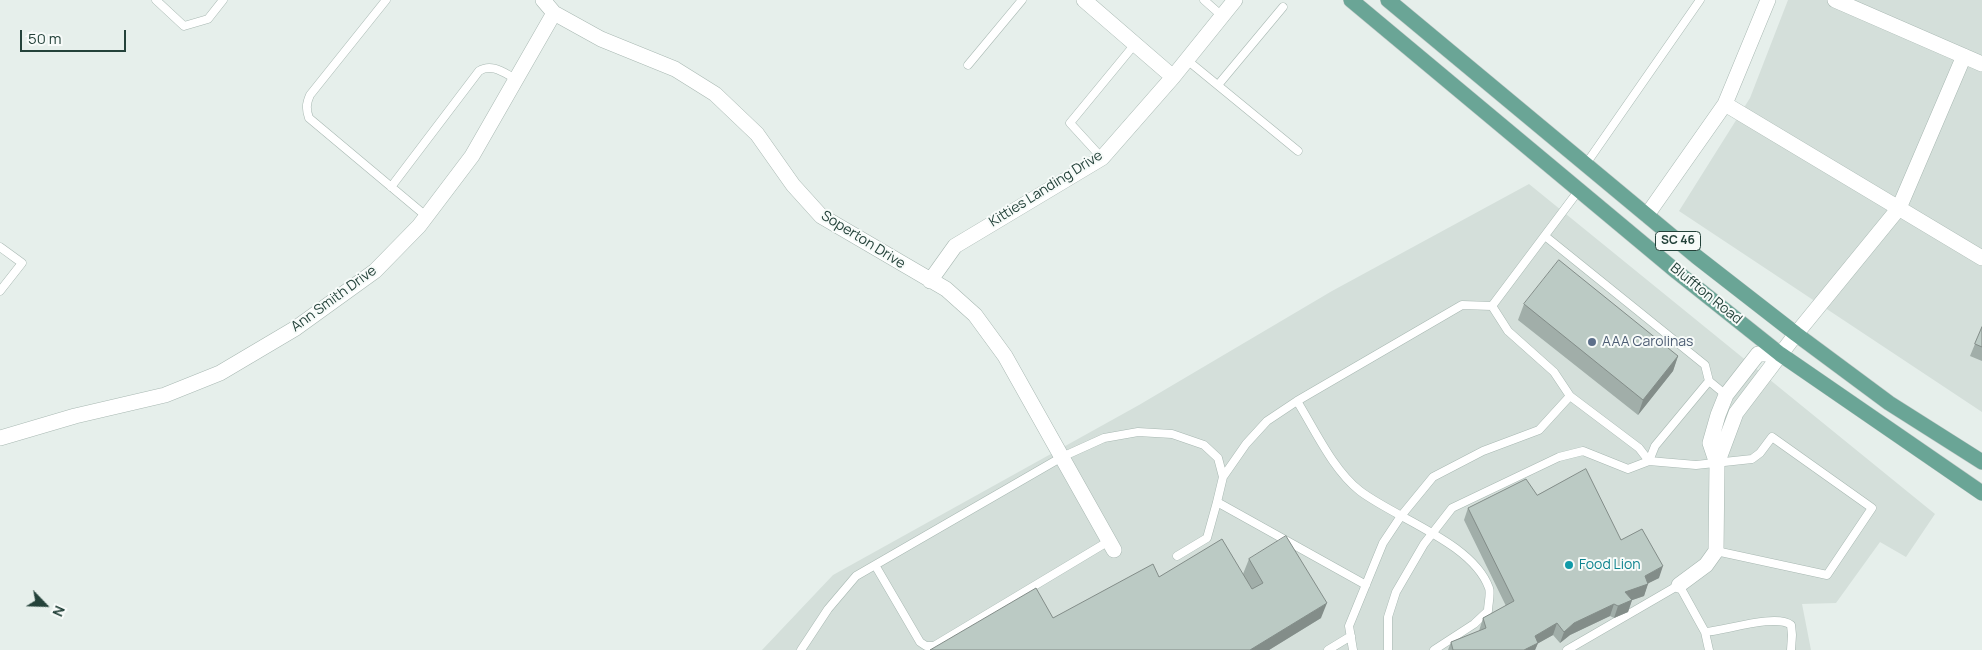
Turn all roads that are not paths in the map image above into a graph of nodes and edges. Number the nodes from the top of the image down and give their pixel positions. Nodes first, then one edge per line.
1 (223, 0) edge
2 (386, 0) edge
3 (543, 0) edge
4 (1022, 0) edge
5 (1204, 0) edge
6 (1235, 0) edge
7 (1351, 0) edge
8 (1388, 0) edge
9 (1700, 0) edge
10 (1768, 0) edge
11 (1835, 0) edge
12 (161, 2) edge
13 (1089, 2) edge
14 (1283, 7) dead end
15 (554, 13) junction
16 (1222, 16) junction
17 (1135, 44) junction
18 (1964, 56) junction
19 (1187, 60) junction
20 (1982, 64) edge
21 (968, 66) dead end
22 (1173, 77) junction
23 (516, 79) junction
24 (1218, 85) junction
25 (1725, 104) junction
26 (1298, 150) dead end
27 (1102, 158) junction
28 (1586, 164) junction
29 (391, 187) junction
30 (1579, 190) junction
31 (1899, 208) junction
32 (1647, 215) junction
33 (426, 216) junction
34 (1545, 236) junction
35 (0, 247) edge
36 (1982, 258) edge
37 (930, 280) junction
38 (0, 292) edge
39 (1492, 306) junction
40 (1796, 334) junction
41 (1780, 354) junction
42 (1709, 381) junction
43 (1726, 395) junction
44 (1570, 396) junction
45 (1296, 401) junction
46 (0, 438) edge
47 (1062, 457) junction
48 (1648, 461) junction
49 (1982, 462) edge
50 (1718, 464) junction
51 (1223, 477) junction
52 (1982, 493) edge
53 (1217, 502) junction
54 (1401, 516) junction
55 (1433, 533) junction
56 (1112, 545) joint
57 (1716, 551) junction
58 (1177, 556) dead end
59 (875, 565) junction
60 (1366, 585) junction
61 (1679, 585) junction
62 (1705, 632) junction
63 (1351, 636) junction
64 (802, 650) edge
65 (1328, 650) edge
66 (1353, 650) edge
67 (1388, 650) edge
68 (1434, 650) edge
69 (1568, 650) edge
70 (1709, 650) edge
71 (1791, 650) edge

1 - 12 lane
2 - 29 lane
3 - 15 street, Soperton Drive
4 - 21 lane
5 - 16 lane
6 - 16 street, Kitties Landing Drive
7 - 30 main road, Bluffton Road / SC 46
8 - 28 main road, Bluffton Road / SC 46
9 - 28 lane
10 - 25 street
11 - 18 street
13 - 17 street
14 - 24 lane
15 - 23 street, Ann Smith Drive
15 - 37 street, Soperton Drive
16 - 19 street, Kitties Landing Drive
17 - 22 street
17 - 27 lane
18 - 20 street
18 - 31 street
19 - 22 street, Kitties Landing Drive
19 - 24 lane
22 - 27 street, Kitties Landing Drive
23 - 29 lane
23 - 33 street, Ann Smith Drive
24 - 26 lane
25 - 31 street
25 - 32 street
27 - 37 street, Kitties Landing Drive
28 - 32 main road, Bluffton Road / SC 46
29 - 33 lane
30 - 34 lane
30 - 41 main road, Bluffton Road / SC 46
31 - 36 street
31 - 40 street
32 - 40 main road, Bluffton Road / SC 46
33 - 46 street, Ann Smith Drive
34 - 39 lane
34 - 42 lane
35 - 38 lane
37 - 47 street, Soperton Drive
39 - 44 lane
39 - 45 lane
40 - 41 street
40 - 49 main road, Bluffton Road / SC 46
41 - 43 street
41 - 50 street
41 - 52 main road, Bluffton Road / SC 46
42 - 43 lane
42 - 48 lane
43 - 50 street
44 - 48 lane
44 - 54 lane
45 - 51 lane
45 - 54 lane
47 - 51 lane
47 - 56 street, Soperton Drive
47 - 59 lane
48 - 50 lane
48 - 55 lane
50 - 57 street
50 - 57 lane
51 - 53 lane
53 - 58 lane
53 - 60 lane
54 - 55 lane
54 - 60 lane
55 - 67 lane
55 - 68 lane
56 - 59 lane
57 - 61 street
59 - 64 lane
60 - 63 lane
61 - 62 lane
61 - 69 lane
62 - 70 lane
62 - 71 lane
63 - 65 lane
63 - 66 lane

